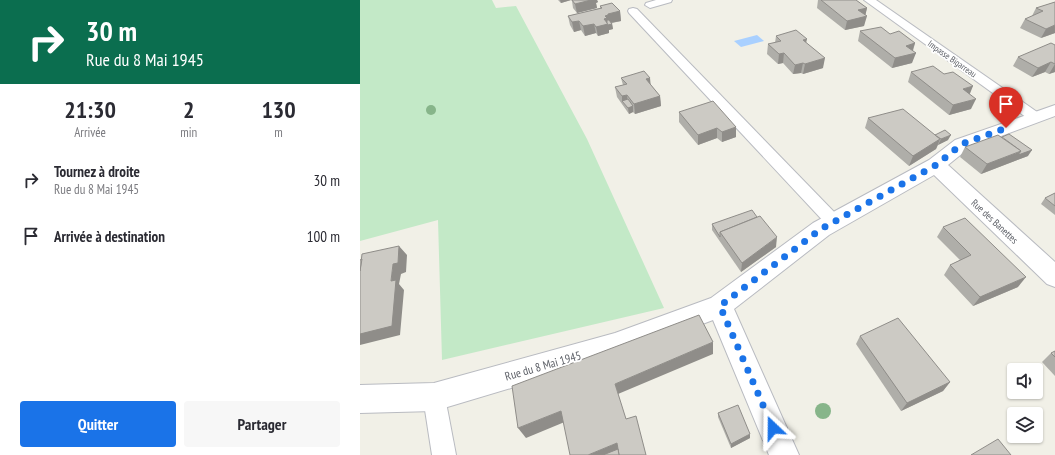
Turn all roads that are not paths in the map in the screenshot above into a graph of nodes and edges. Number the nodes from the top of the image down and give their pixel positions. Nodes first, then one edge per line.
1 (666, 0) edge
2 (869, 0) edge
3 (650, 5) dead end
4 (633, 11) dead end
5 (1045, 114) edge
6 (936, 165) junction
7 (833, 221) junction
8 (1055, 277) edge
9 (720, 306) junction
10 (434, 397) junction
11 (360, 399) edge
12 (444, 455) edge
13 (784, 455) edge

1 - 3 lane
2 - 5 lane, Impasse Bigarreau
4 - 7 lane
5 - 6 street, Rue du 8 Mai 1945
6 - 7 street, Rue du 8 Mai 1945
6 - 8 street, Rue des Banettes
7 - 9 street, Rue du 8 Mai 1945
9 - 10 street, Rue du 8 Mai 1945
9 - 13 street
10 - 11 street, Rue du 8 Mai 1945
10 - 12 lane

